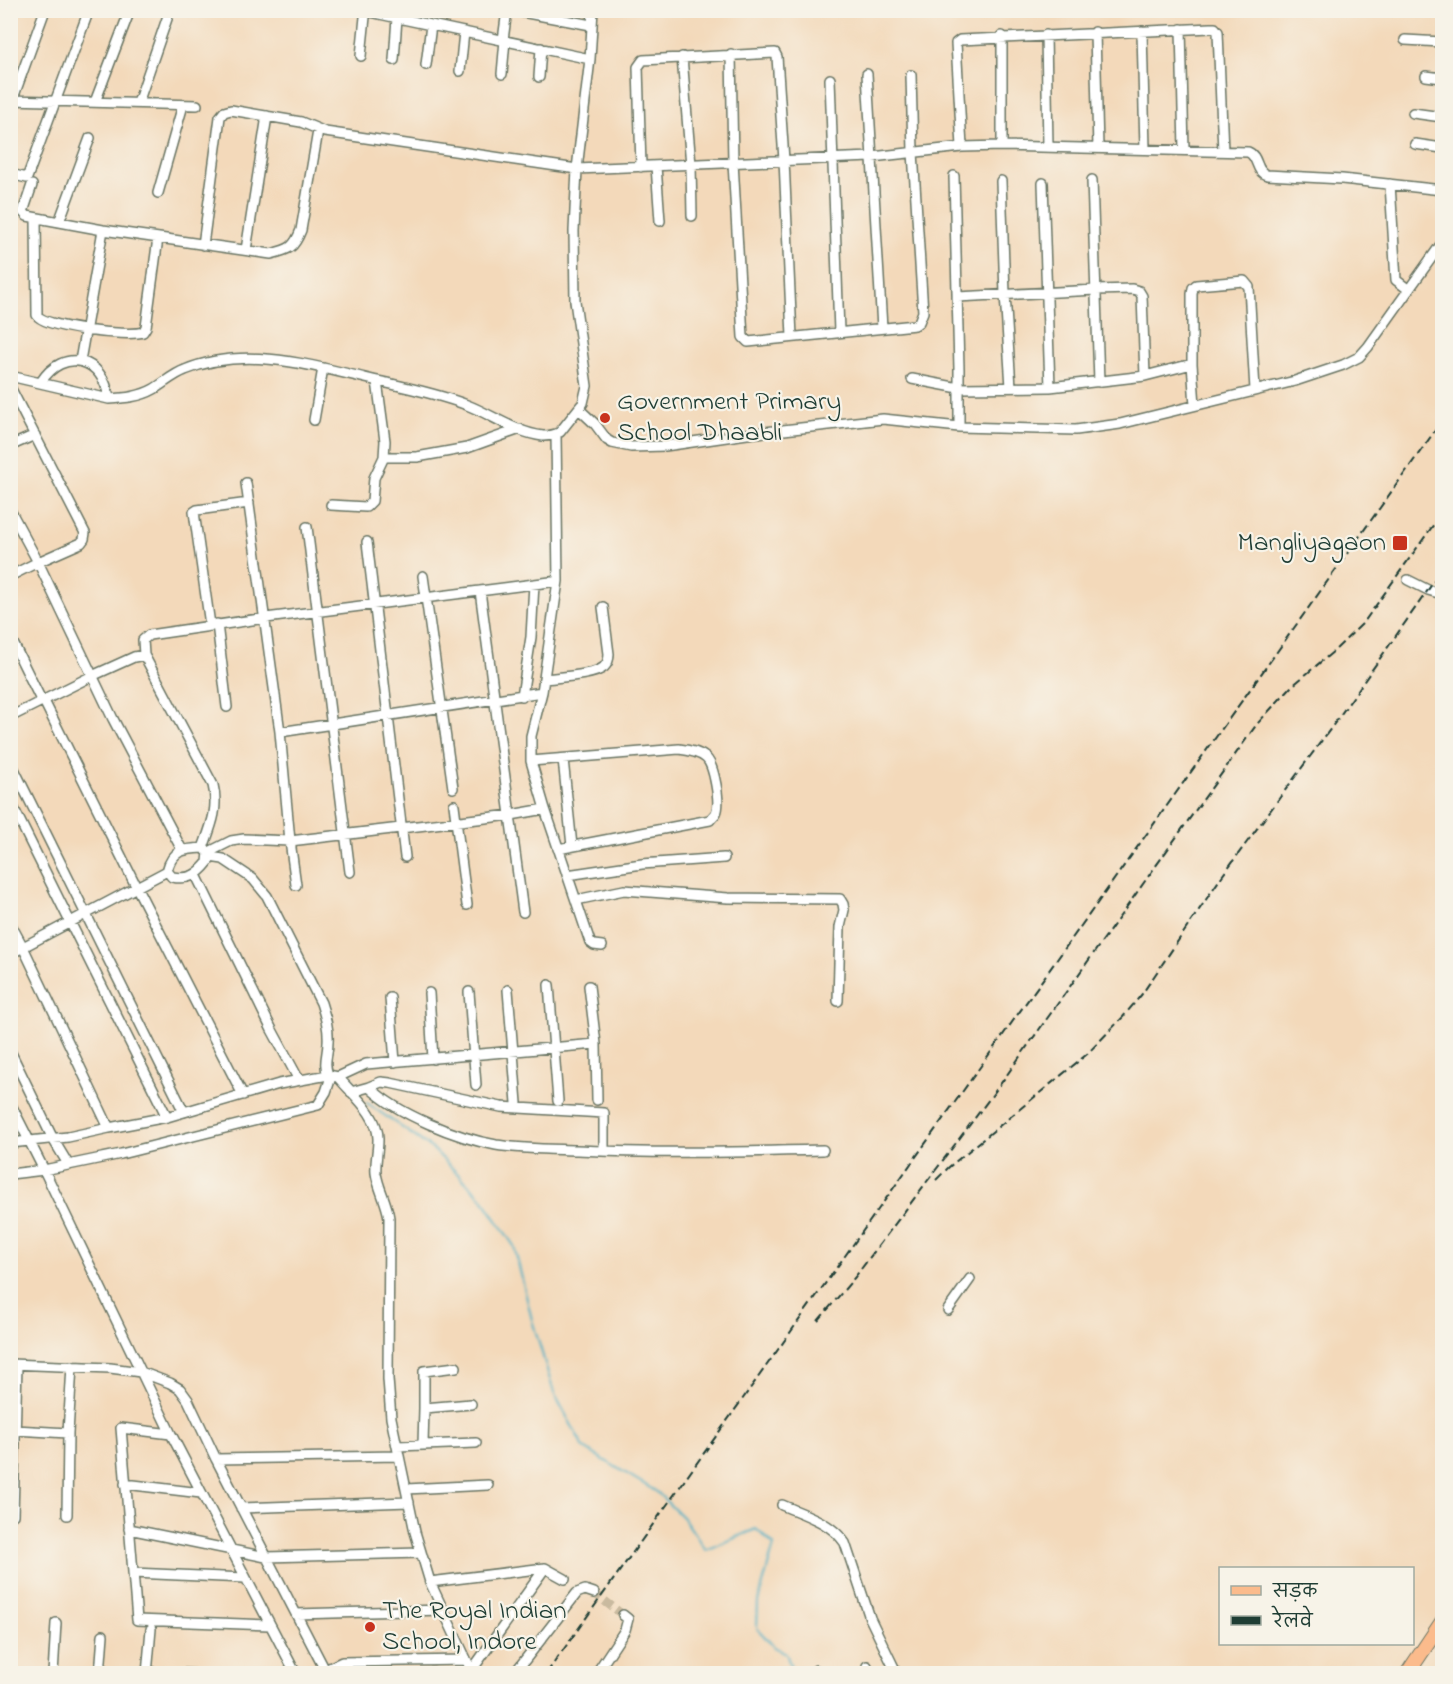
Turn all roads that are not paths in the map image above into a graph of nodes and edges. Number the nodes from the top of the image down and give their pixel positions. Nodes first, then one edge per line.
1 (45, 10) edge
2 (89, 10) edge
3 (130, 10) edge
4 (170, 10) edge
5 (509, 10) edge
6 (593, 10) edge
7 (544, 13) edge
8 (397, 18) junction
9 (430, 25) junction
10 (591, 25) junction
11 (1181, 29) junction
12 (1142, 31) junction
13 (464, 32) junction
14 (1095, 33) junction
15 (1046, 34) junction
16 (1002, 36) junction
17 (504, 40) junction
18 (1405, 40) dead end
19 (1443, 42) edge
20 (541, 48) junction
21 (731, 54) junction
22 (361, 56) dead end
23 (682, 57) junction
24 (590, 59) junction
25 (394, 60) dead end
26 (426, 65) dead end
27 (460, 71) dead end
28 (502, 74) dead end
29 (867, 74) dead end
30 (911, 75) dead end
31 (539, 76) dead end
32 (1426, 76) dead end
33 (1443, 78) edge
34 (830, 79) dead end
35 (11, 100) edge
36 (56, 101) junction
37 (95, 102) junction
38 (138, 103) junction
39 (183, 105) junction
40 (197, 105) dead end
41 (1413, 113) dead end
42 (267, 116) junction
43 (1443, 117) edge
44 (321, 131) junction
45 (90, 138) dead end
46 (1415, 144) dead end
47 (1002, 146) junction
48 (962, 147) junction
49 (1048, 147) junction
50 (1098, 148) junction
51 (1443, 148) edge
52 (1145, 149) junction
53 (1184, 150) junction
54 (912, 152) junction
55 (1223, 152) junction
56 (872, 157) junction
57 (831, 158) junction
58 (784, 160) junction
59 (733, 162) junction
60 (691, 165) junction
61 (656, 166) junction
62 (641, 167) junction
63 (577, 170) junction
64 (10, 174) edge
65 (954, 176) dead end
66 (1092, 180) dead end
67 (1001, 181) dead end
68 (1043, 183) dead end
69 (1390, 184) junction
70 (32, 185) dead end
71 (1443, 190) edge
72 (158, 193) dead end
73 (692, 216) dead end
74 (36, 218) junction
75 (660, 221) dead end
76 (59, 222) junction
77 (103, 230) junction
78 (158, 238) junction
79 (1443, 243) edge
80 (204, 245) junction
81 (246, 250) junction
82 (1096, 290) junction
83 (1409, 291) junction
84 (1047, 292) junction
85 (1005, 294) junction
86 (957, 297) junction
87 (882, 328) junction
88 (86, 330) junction
89 (839, 333) junction
90 (792, 337) junction
91 (80, 361) junction
92 (1192, 364) junction
93 (323, 368) junction
94 (10, 376) edge
95 (1145, 376) junction
96 (912, 379) dead end
97 (377, 381) junction
98 (41, 382) junction
99 (1099, 382) junction
100 (10, 387) edge
101 (1011, 387) junction
102 (1050, 387) junction
103 (959, 388) junction
104 (1255, 390) junction
105 (109, 399) junction
106 (1195, 405) junction
107 (579, 409) junction
108 (314, 420) dead end
109 (959, 426) junction
110 (520, 429) junction
111 (35, 435) junction
112 (555, 435) junction
113 (10, 446) edge
114 (384, 457) junction
115 (246, 483) dead end
116 (249, 503) junction
117 (331, 505) dead end
118 (10, 510) edge
119 (307, 527) dead end
120 (367, 542) dead end
121 (38, 562) junction
122 (10, 576) edge
123 (423, 576) dead end
124 (1408, 580) dead end
125 (558, 581) junction
126 (534, 584) junction
127 (480, 591) junction
128 (1443, 594) edge
129 (425, 598) junction
130 (374, 605) junction
131 (603, 607) dead end
132 (318, 612) junction
133 (266, 618) junction
134 (213, 625) junction
135 (10, 638) edge
136 (143, 653) junction
137 (92, 676) junction
138 (544, 679) junction
139 (542, 692) junction
140 (522, 696) junction
141 (496, 700) junction
142 (43, 701) junction
143 (228, 707) dead end
144 (442, 708) junction
145 (10, 717) edge
146 (387, 717) junction
147 (331, 725) junction
148 (280, 732) junction
149 (562, 759) junction
150 (10, 761) edge
151 (531, 761) junction
152 (453, 788) dead end
153 (10, 801) edge
154 (454, 805) dead end
155 (545, 809) junction
156 (511, 815) junction
157 (456, 821) junction
158 (400, 828) junction
159 (346, 835) junction
160 (290, 841) junction
161 (572, 846) junction
162 (558, 849) junction
163 (182, 850) junction
164 (207, 852) junction
165 (405, 857) dead end
166 (724, 858) dead end
167 (167, 871) junction
168 (350, 872) dead end
169 (196, 875) junction
170 (567, 875) junction
171 (296, 885) dead end
172 (137, 888) junction
173 (576, 900) junction
174 (467, 905) dead end
175 (523, 912) dead end
176 (87, 914) junction
177 (72, 922) junction
178 (10, 923) edge
179 (602, 946) dead end
180 (23, 948) junction
181 (10, 954) edge
182 (549, 985) dead end
183 (589, 986) dead end
184 (508, 990) dead end
185 (469, 992) dead end
186 (429, 993) dead end
187 (390, 998) dead end
188 (838, 1001) dead end
189 (596, 1044) junction
190 (553, 1048) junction
191 (10, 1051) edge
192 (512, 1052) junction
193 (474, 1055) junction
194 (433, 1059) junction
195 (395, 1062) junction
196 (362, 1065) junction
197 (336, 1076) junction
198 (299, 1080) junction
199 (476, 1085) dead end
200 (362, 1089) junction
201 (243, 1095) junction
202 (597, 1100) dead end
203 (558, 1101) dead end
204 (10, 1102) edge
205 (517, 1103) dead end
206 (184, 1112) junction
207 (167, 1117) junction
208 (109, 1128) junction
209 (53, 1138) junction
210 (30, 1142) junction
211 (10, 1143) edge
212 (823, 1150) dead end
213 (604, 1151) junction
214 (68, 1164) junction
215 (44, 1170) junction
216 (10, 1174) edge
217 (970, 1279) dead end
218 (948, 1310) dead end
219 (14, 1364) edge
220 (72, 1366) junction
221 (456, 1367) dead end
222 (141, 1372) junction
223 (471, 1404) dead end
224 (424, 1408) junction
225 (15, 1430) junction
226 (68, 1432) junction
227 (171, 1434) junction
228 (476, 1443) dead end
229 (423, 1445) junction
230 (398, 1451) junction
231 (216, 1459) junction
232 (125, 1484) junction
233 (488, 1485) dead end
234 (406, 1489) junction
235 (201, 1493) junction
236 (409, 1502) junction
237 (782, 1505) dead end
238 (241, 1508) junction
239 (13, 1515) dead end
240 (67, 1515) dead end
241 (129, 1529) junction
242 (230, 1549) junction
243 (422, 1553) junction
244 (266, 1557) junction
245 (544, 1568) junction
246 (133, 1573) junction
247 (245, 1578) junction
248 (565, 1579) dead end
249 (430, 1582) junction
250 (594, 1593) dead end
251 (443, 1610) junction
252 (296, 1614) junction
253 (623, 1614) dead end
254 (1443, 1622) edge
255 (56, 1623) dead end
256 (11, 1624) edge
257 (270, 1624) junction
258 (151, 1629) dead end
259 (10, 1631) edge
260 (1443, 1634) edge
261 (103, 1635) dead end
262 (466, 1660) junction
263 (326, 1672) edge
264 (472, 1672) edge
265 (147, 1673) edge
266 (53, 1674) edge
267 (100, 1674) edge
268 (196, 1674) edge
269 (296, 1674) edge
270 (310, 1674) edge
271 (514, 1674) edge
272 (597, 1674) edge
273 (897, 1674) edge
274 (1407, 1674) edge
275 (1415, 1674) edge

1 - 35 street
2 - 36 street
3 - 37 street
4 - 38 street
5 - 7 street
5 - 17 street
6 - 10 street
7 - 10 street
8 - 9 street
8 - 22 street
8 - 25 street
9 - 13 street
9 - 26 street
10 - 24 street
11 - 12 street
11 - 53 street
11 - 55 street
12 - 14 street
12 - 52 street
13 - 17 street
13 - 27 street
14 - 15 street
14 - 50 street
15 - 16 street
15 - 49 street
16 - 47 street
16 - 48 street
17 - 20 street
17 - 28 street
18 - 19 street
20 - 24 street
20 - 31 street
21 - 23 street
21 - 58 street
21 - 59 street
23 - 60 street
23 - 62 street
24 - 63 street
29 - 56 street
30 - 54 street
32 - 33 street
34 - 57 street
35 - 36 street
36 - 37 street
36 - 64 street
37 - 38 street
38 - 39 street
39 - 40 street
39 - 72 street
41 - 43 street
42 - 44 street
42 - 80 street
42 - 81 street
44 - 63 street
44 - 81 street
45 - 76 street
46 - 51 street
47 - 48 street
47 - 49 street
48 - 54 street
49 - 50 street
50 - 52 street
52 - 53 street
53 - 55 street
54 - 56 street
54 - 87 street
55 - 69 street
56 - 57 street
56 - 87 street
57 - 58 street
57 - 89 street
58 - 59 street
58 - 90 street
59 - 60 street
59 - 90 street
60 - 61 street
60 - 73 street
61 - 62 street
61 - 75 street
62 - 63 street
63 - 107 street
65 - 86 street
66 - 82 street
67 - 85 street
68 - 84 street
69 - 71 street
69 - 83 street
70 - 74 street
74 - 76 street
74 - 88 street
76 - 77 street
77 - 78 street
77 - 88 street
78 - 80 street
78 - 88 street
79 - 83 street
80 - 81 street
82 - 84 street
82 - 95 street
82 - 99 street
83 - 104 street
84 - 85 street
84 - 102 street
85 - 86 street
85 - 101 street
86 - 103 street
87 - 89 street
88 - 91 street
89 - 90 street
91 - 98 street
91 - 105 street
92 - 95 street
92 - 104 street
92 - 106 street
93 - 97 street
93 - 105 street
93 - 108 street
94 - 98 street
95 - 99 street
96 - 103 street
97 - 110 street
97 - 114 street
98 - 105 street
99 - 102 street
100 - 111 street
101 - 102 street
101 - 103 street
103 - 109 street
104 - 106 street
106 - 109 street
107 - 109 street
107 - 112 street
110 - 112 street
110 - 114 street
111 - 113 street
111 - 121 street
112 - 125 street
114 - 117 street
115 - 116 street
116 - 133 street
116 - 134 street
118 - 121 street
119 - 132 street
120 - 130 street
121 - 122 street
121 - 137 street
123 - 129 street
124 - 128 street
125 - 126 street
125 - 138 street
126 - 127 street
126 - 140 street
127 - 129 street
127 - 141 street
129 - 130 street
129 - 144 street
130 - 132 street
130 - 146 street
131 - 138 street
132 - 133 street
132 - 147 street
133 - 134 street
133 - 148 street
134 - 136 street
134 - 143 street
135 - 142 street
136 - 137 street
136 - 164 street
137 - 142 street
137 - 163 street
138 - 139 street
139 - 140 street
139 - 151 street
140 - 141 street
141 - 144 street
141 - 156 street
142 - 145 street
142 - 172 street
144 - 146 street
144 - 152 street
146 - 147 street
146 - 158 street
147 - 148 street
147 - 159 street
148 - 160 street
149 - 151 street
149 - 161 street
149 - 161 street
150 - 176 street
151 - 155 street
153 - 177 street
154 - 157 street
155 - 156 street
155 - 162 street
156 - 157 street
156 - 175 street
157 - 158 street
157 - 174 street
158 - 159 street
158 - 165 street
159 - 160 street
159 - 168 street
160 - 164 street
160 - 171 street
161 - 162 street
162 - 170 street
163 - 164 street
163 - 167 street
164 - 169 street
164 - 197 street
166 - 170 street
167 - 169 street
167 - 172 street
169 - 198 street
170 - 173 street
172 - 176 street
172 - 201 street
173 - 179 street
173 - 188 street
176 - 177 street
176 - 206 street
177 - 180 street
177 - 207 street
178 - 180 street
180 - 181 street
180 - 208 street
182 - 190 street
183 - 189 street
184 - 192 street
185 - 193 street
186 - 194 street
187 - 195 street
189 - 190 street
189 - 202 street
190 - 192 street
190 - 203 street
191 - 209 street
192 - 193 street
192 - 205 street
193 - 194 street
193 - 199 street
194 - 195 street
195 - 196 street
196 - 197 street
196 - 200 street
197 - 198 street
197 - 200 street
197 - 214 street
198 - 201 street
200 - 213 street
200 - 213 street
200 - 230 street
201 - 206 street
204 - 210 street
206 - 207 street
207 - 208 street
208 - 209 street
209 - 210 street
209 - 214 street
210 - 211 street
210 - 215 street
212 - 213 street
214 - 215 street
215 - 216 street
215 - 222 street
217 - 218 street
219 - 220 street
219 - 225 street
220 - 222 street
220 - 226 street
221 - 224 street
222 - 227 street
222 - 231 street
223 - 224 street
224 - 229 street
225 - 226 street
225 - 239 street
226 - 240 street
227 - 232 street
227 - 235 street
228 - 229 street
229 - 230 street
230 - 231 street
230 - 234 street
231 - 238 street
232 - 235 street
232 - 241 street
233 - 234 street
234 - 236 street
235 - 242 street
236 - 238 street
236 - 243 street
237 - 273 street
238 - 244 street
241 - 242 street
241 - 246 street
242 - 244 street
242 - 247 street
243 - 244 street
243 - 249 street
244 - 252 street
245 - 248 street
245 - 249 street
245 - 264 street
246 - 247 street
246 - 257 street
247 - 257 street
249 - 251 street
250 - 271 street
251 - 252 street
251 - 262 street
252 - 263 street
253 - 272 street
254 - 274 main road
255 - 266 street
256 - 259 street
257 - 269 street
258 - 265 street
260 - 275 main road
261 - 267 street
262 - 263 street
262 - 264 street
263 - 270 street
265 - 268 street

